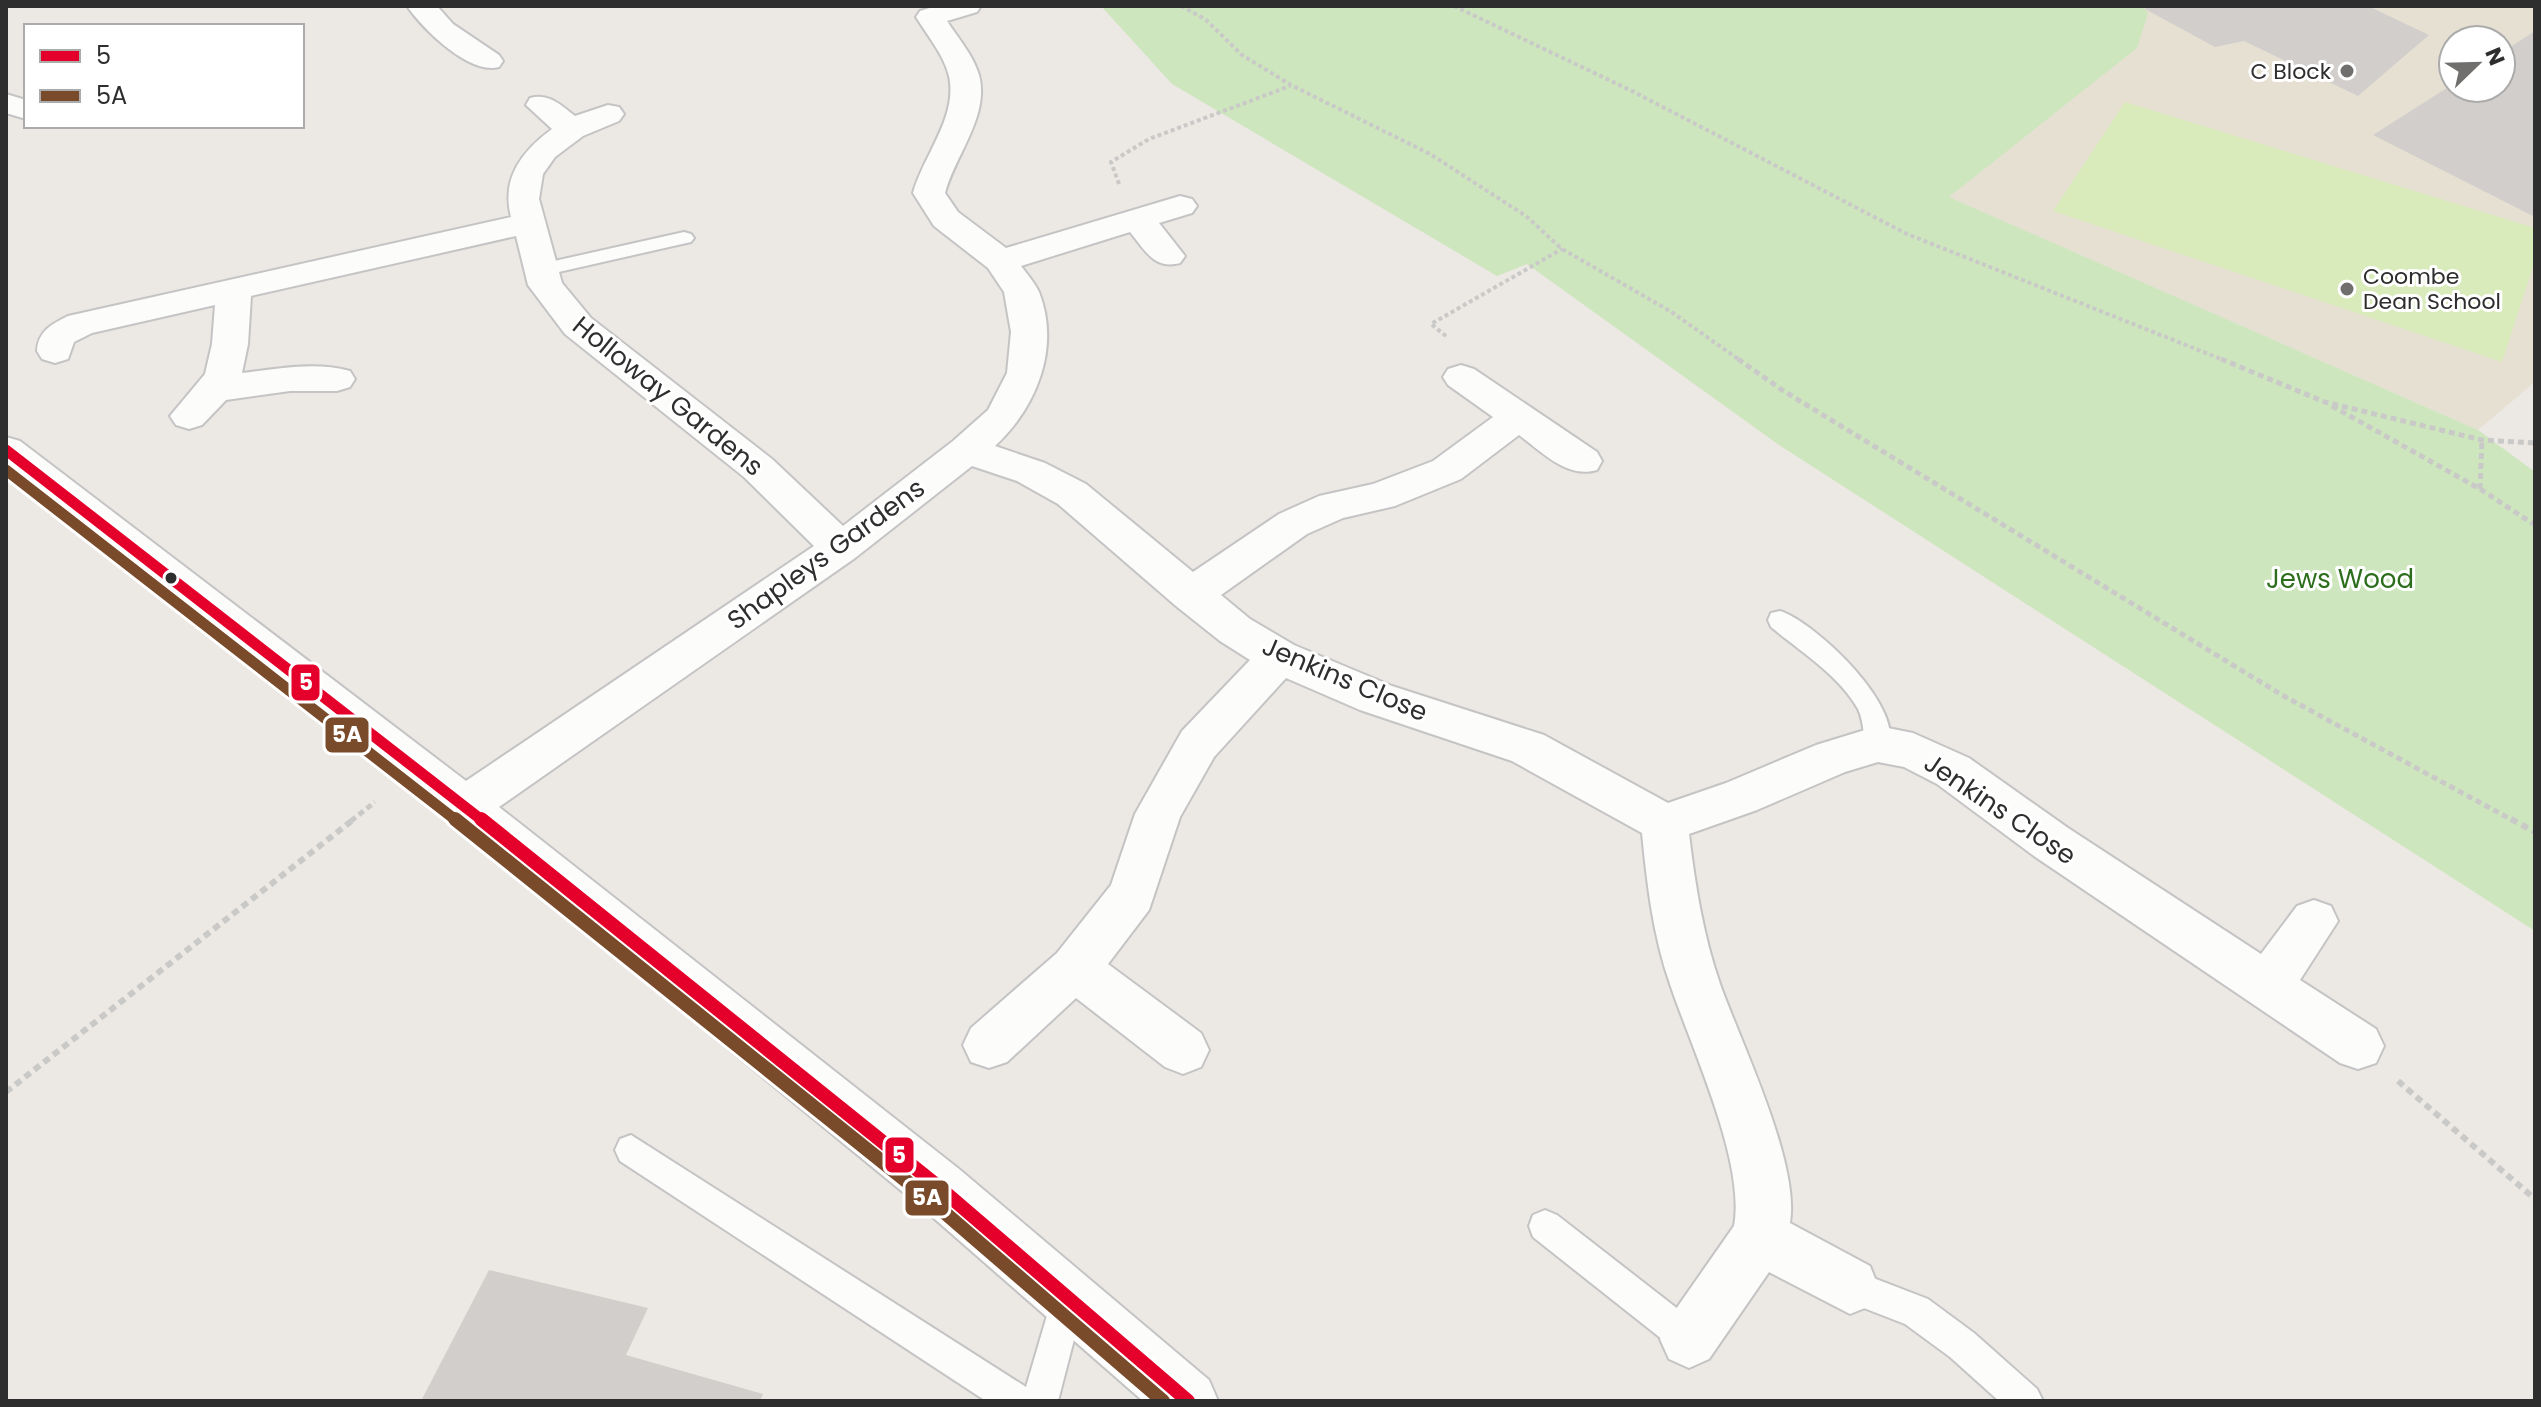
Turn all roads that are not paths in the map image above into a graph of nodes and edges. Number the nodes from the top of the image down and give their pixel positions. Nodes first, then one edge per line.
1 (421, 6) edge
2 (967, 6) edge
3 (488, 61) dead end
4 (541, 105) dead end
5 (608, 114) dead end
6 (572, 129) junction
7 (1180, 206) dead end
8 (1138, 220) junction
9 (528, 223) junction
10 (684, 238) dead end
11 (1168, 256) dead end
12 (1001, 261) junction
13 (541, 270) junction
14 (234, 289) junction
15 (55, 351) dead end
16 (1461, 377) road end
17 (337, 379) dead end
18 (216, 389) junction
19 (189, 416) dead end
20 (1517, 418) junction
21 (6, 450) edge
22 (967, 450) junction
23 (1583, 461) dead end
24 (841, 548) junction
25 (1191, 595) junction
26 (1780, 620) dead end
27 (1279, 657) junction
28 (1878, 744) junction
29 (465, 806) junction
30 (1664, 823) junction
31 (2314, 921) dead end
32 (1075, 968) junction
33 (2266, 987) junction
34 (989, 1045) dead end
35 (2358, 1046) road end
36 (1183, 1050) dead end
37 (631, 1150) dead end
38 (1545, 1226) dead end
39 (1760, 1237) junction
40 (1850, 1286) joint
41 (1068, 1297) junction
42 (1689, 1339) joint
43 (1017, 1401) edge
44 (1040, 1401) edge
45 (1188, 1401) edge
46 (2025, 1401) edge

1 - 3 street
2 - 12 street, Shapleys Gardens
4 - 6 street
5 - 6 street, Holloway Gardens
6 - 9 street, Holloway Gardens
7 - 8 street
8 - 11 street
8 - 12 street
9 - 13 street, Holloway Gardens
9 - 14 street
10 - 13 lane
12 - 22 street, Shapleys Gardens
13 - 24 street, Holloway Gardens
14 - 15 street
14 - 18 street
16 - 20 street
17 - 18 street
18 - 19 street
20 - 23 street
20 - 25 street
21 - 29 street
22 - 24 street, Shapleys Gardens
22 - 25 street, Jenkins Close
24 - 29 street, Shapleys Gardens
25 - 27 street, Jenkins Close
26 - 28 lane
27 - 30 street, Jenkins Close
27 - 32 street
28 - 30 street, Jenkins Close
28 - 33 street, Jenkins Close
29 - 41 street
30 - 39 street
31 - 33 street
32 - 34 street
32 - 36 street
33 - 35 street, Jenkins Close
37 - 43 lane
38 - 42 lane
39 - 40 street
39 - 42 street
40 - 46 lane
41 - 44 lane
41 - 45 street

